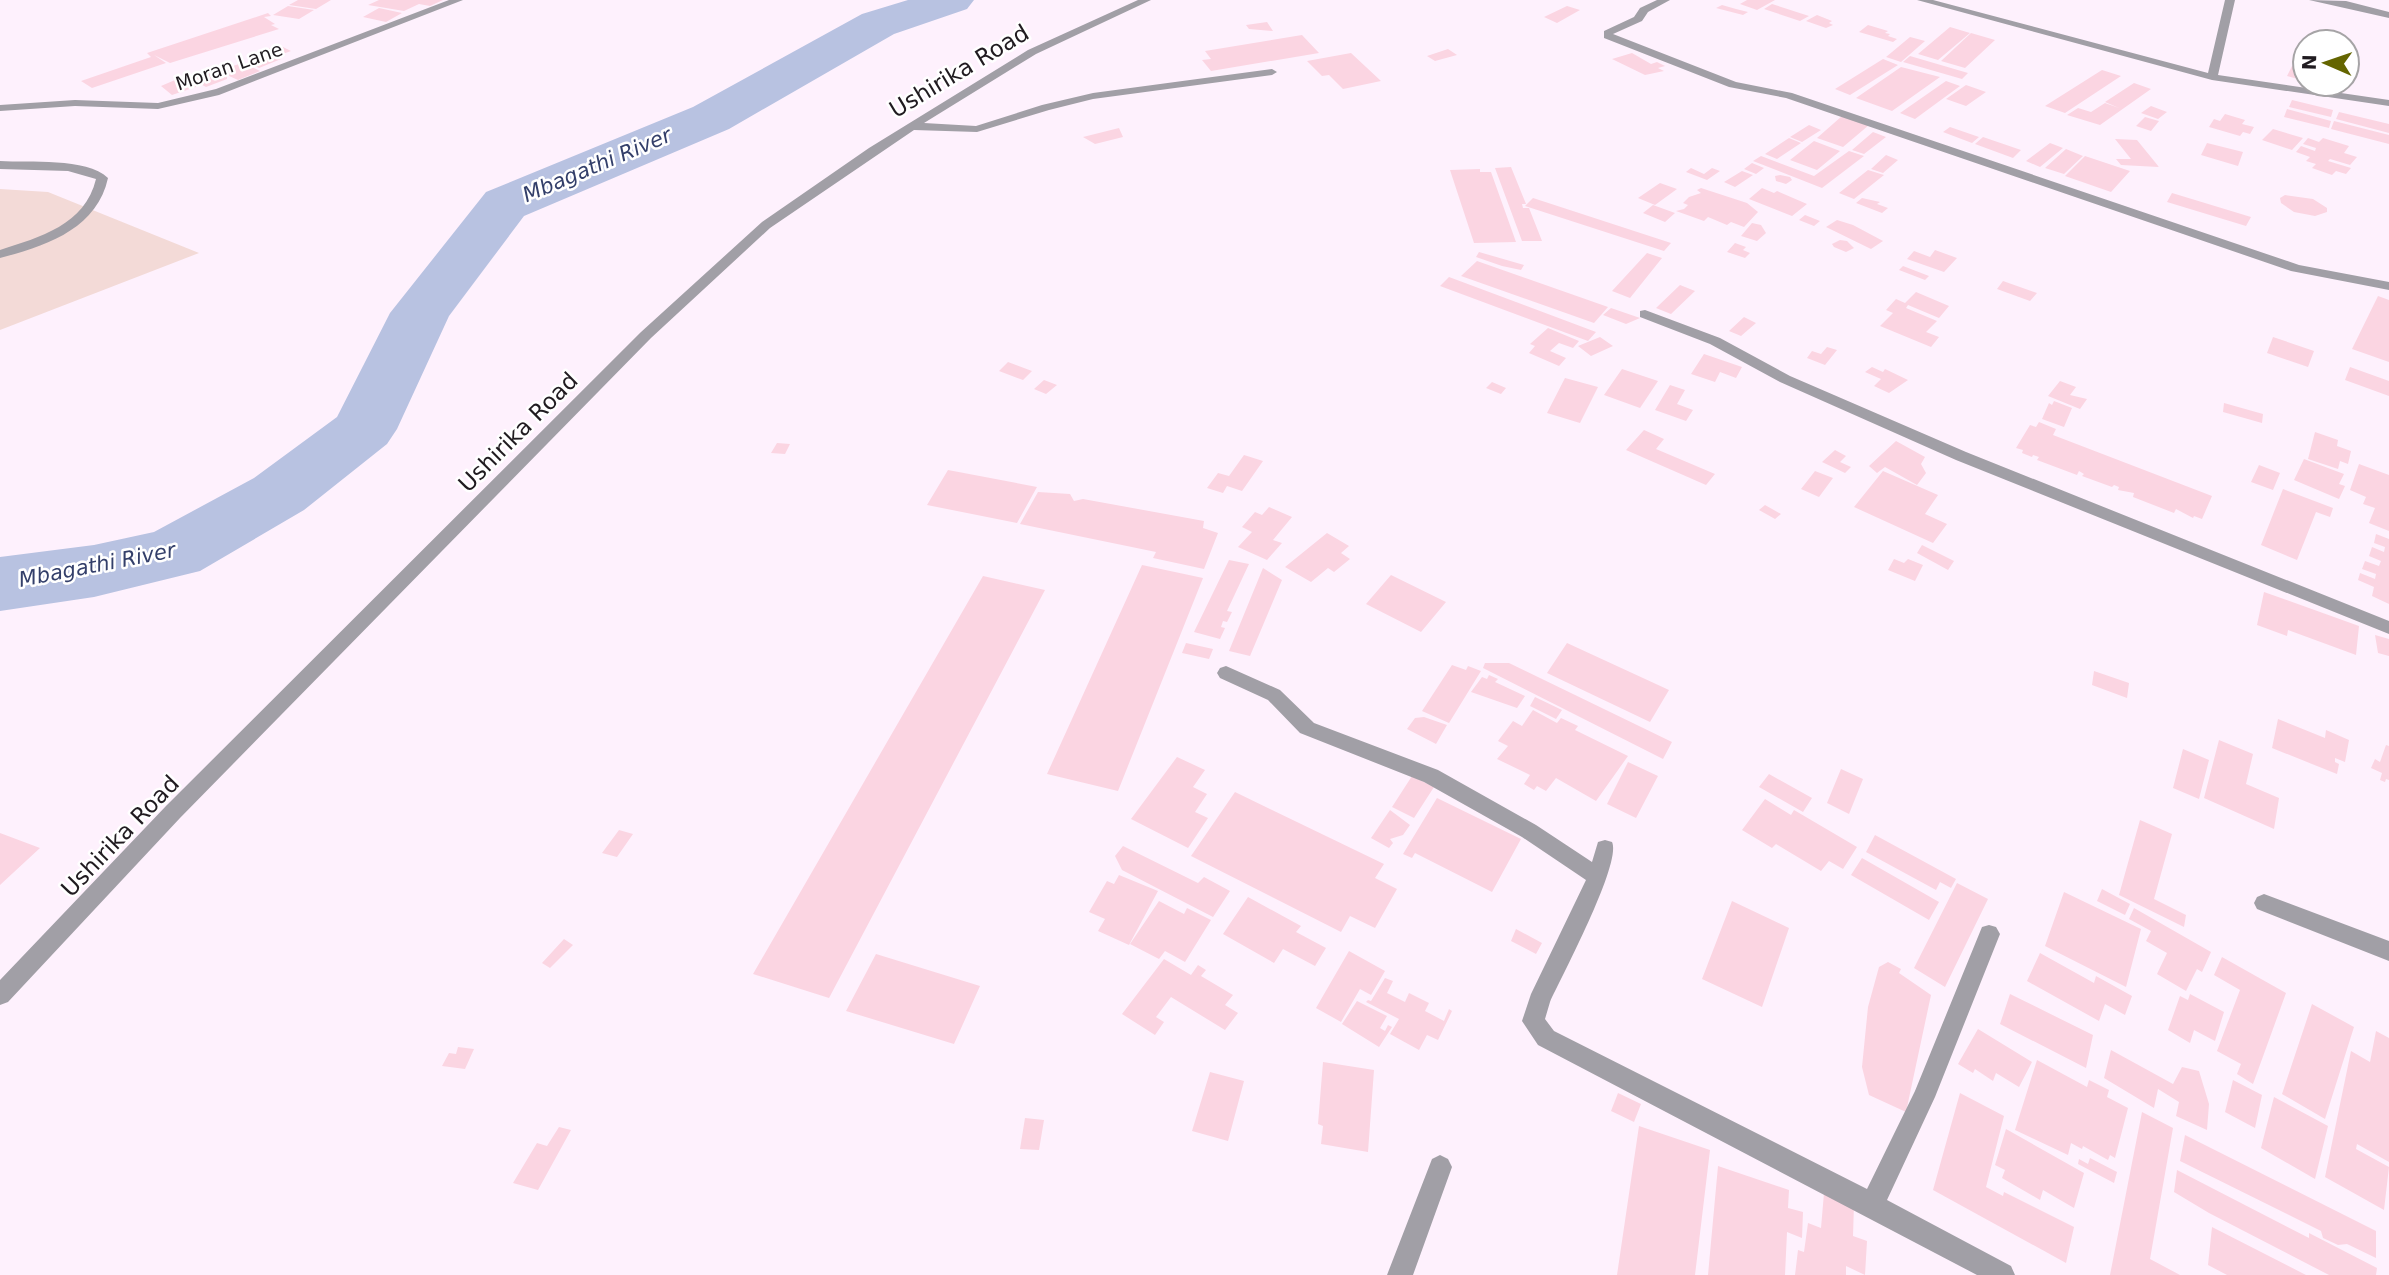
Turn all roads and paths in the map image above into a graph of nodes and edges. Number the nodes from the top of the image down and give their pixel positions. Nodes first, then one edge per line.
1 (458, 0) edge
2 (1146, 0) edge
3 (1665, 0) edge
4 (1922, 0) edge
5 (2230, 0) edge
6 (2314, 0) edge
7 (2389, 15) edge
8 (1272, 72) dead end
9 (2212, 77) junction
10 (2389, 103) edge
11 (0, 108) edge
12 (910, 126) junction
13 (0, 165) edge
14 (0, 254) edge
15 (2389, 286) edge
16 (1645, 314) dead end
17 (2389, 628) edge
18 (1226, 673) dead end
19 (1605, 848) dead end
20 (1598, 877) junction
21 (2264, 903) dead end
22 (1989, 934) dead end
23 (2389, 951) edge
24 (0, 995) edge
25 (1440, 1167) dead end
26 (1872, 1205) junction
27 (1400, 1275) edge
28 (2002, 1275) edge

1 - 11 street, Moran Lane
2 - 12 street, Ushirika Road
3 - 15 street
4 - 9 street
5 - 9 street
6 - 7 street
8 - 12 street
9 - 10 street
12 - 24 street, Ushirika Road
13 - 14 street
16 - 17 street
18 - 20 street
19 - 20 street
20 - 26 street
21 - 23 street
22 - 26 street
25 - 27 street
26 - 28 street

